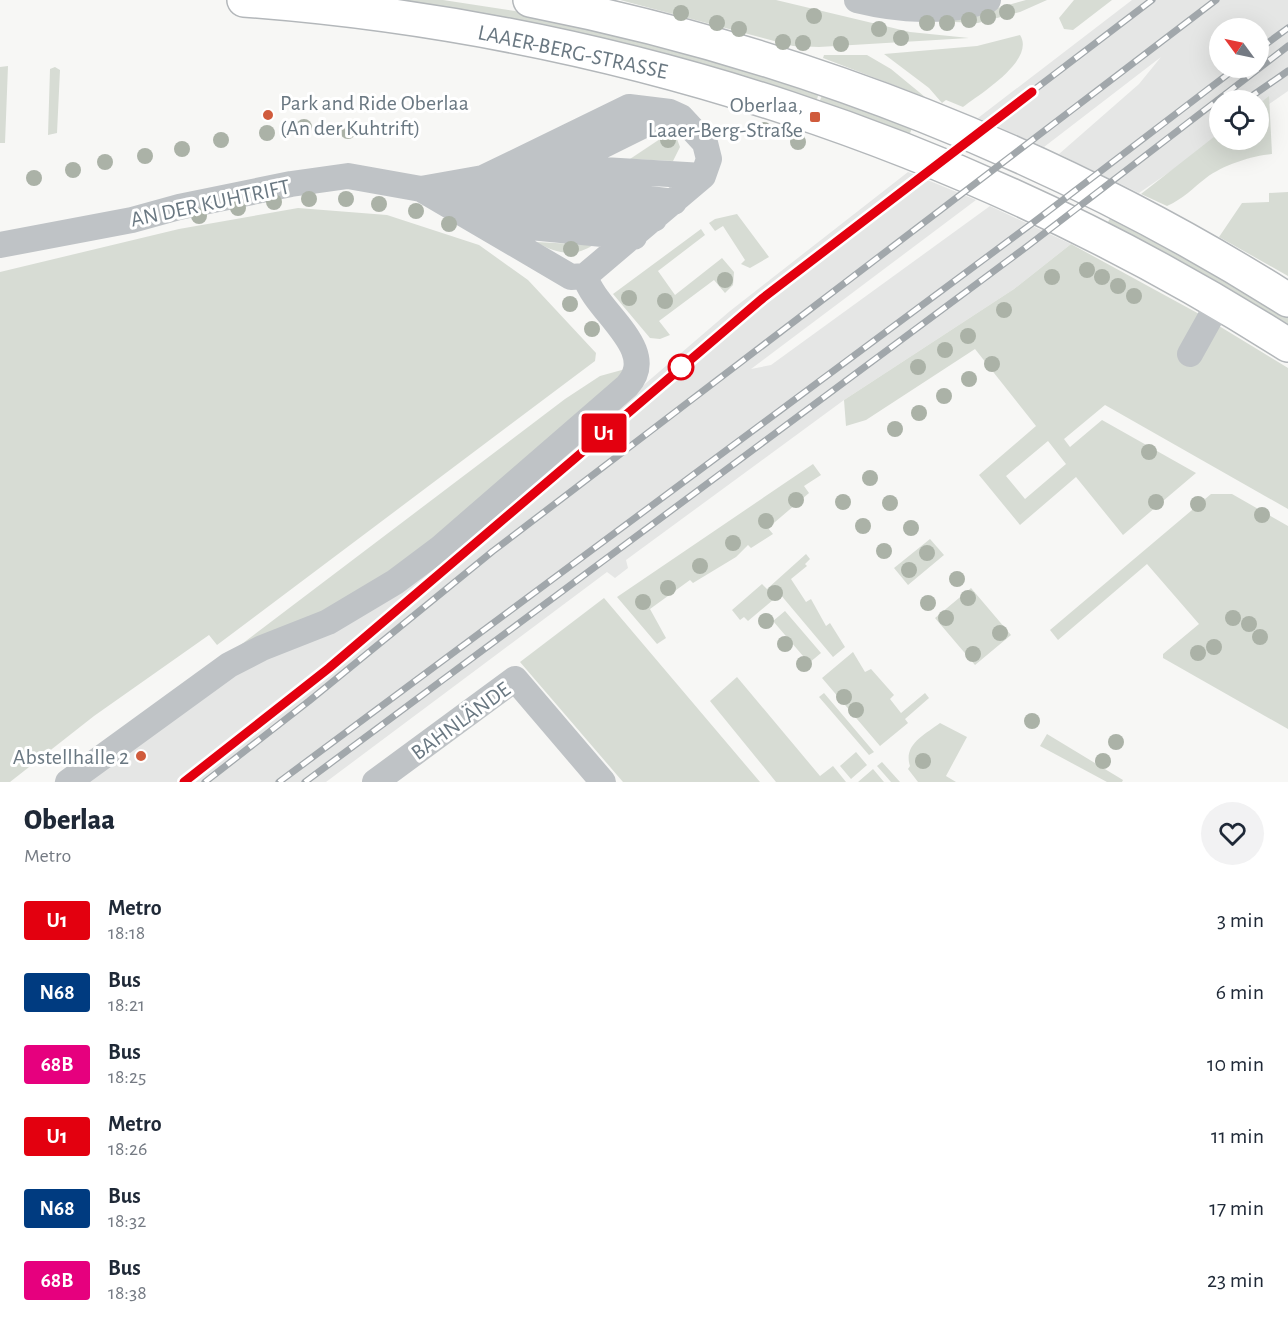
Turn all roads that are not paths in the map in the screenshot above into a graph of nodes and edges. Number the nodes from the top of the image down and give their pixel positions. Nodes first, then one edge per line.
1 (244, 0) edge
2 (530, 0) edge
3 (857, 0) edge
4 (988, 0) edge
5 (703, 177) junction
6 (431, 195) junction
7 (543, 198) junction
8 (674, 201) junction
9 (485, 204) junction
10 (654, 219) junction
11 (634, 237) junction
12 (0, 245) edge
13 (585, 276) junction
14 (1288, 300) edge
15 (1220, 302) junction
16 (1288, 345) edge
17 (1190, 354) dead end
18 (68, 782) edge
19 (375, 782) edge
20 (603, 782) edge

1 - 15 main road, LAAER-BERG-STRASSE
2 - 14 main road, LAAER-BERG-STRASSE
3 - 4 street
5 - 6 street, AN DER KUHTRIFT
5 - 7 street
5 - 8 street
6 - 9 street
6 - 12 street, AN DER KUHTRIFT
6 - 13 street, AN DER KUHTRIFT
7 - 8 street
7 - 9 street
7 - 10 street
8 - 10 street
9 - 11 street
10 - 11 street
11 - 13 street
13 - 18 street
15 - 16 main road
15 - 17 street
19 - 20 street, BAHNLÄNDE

